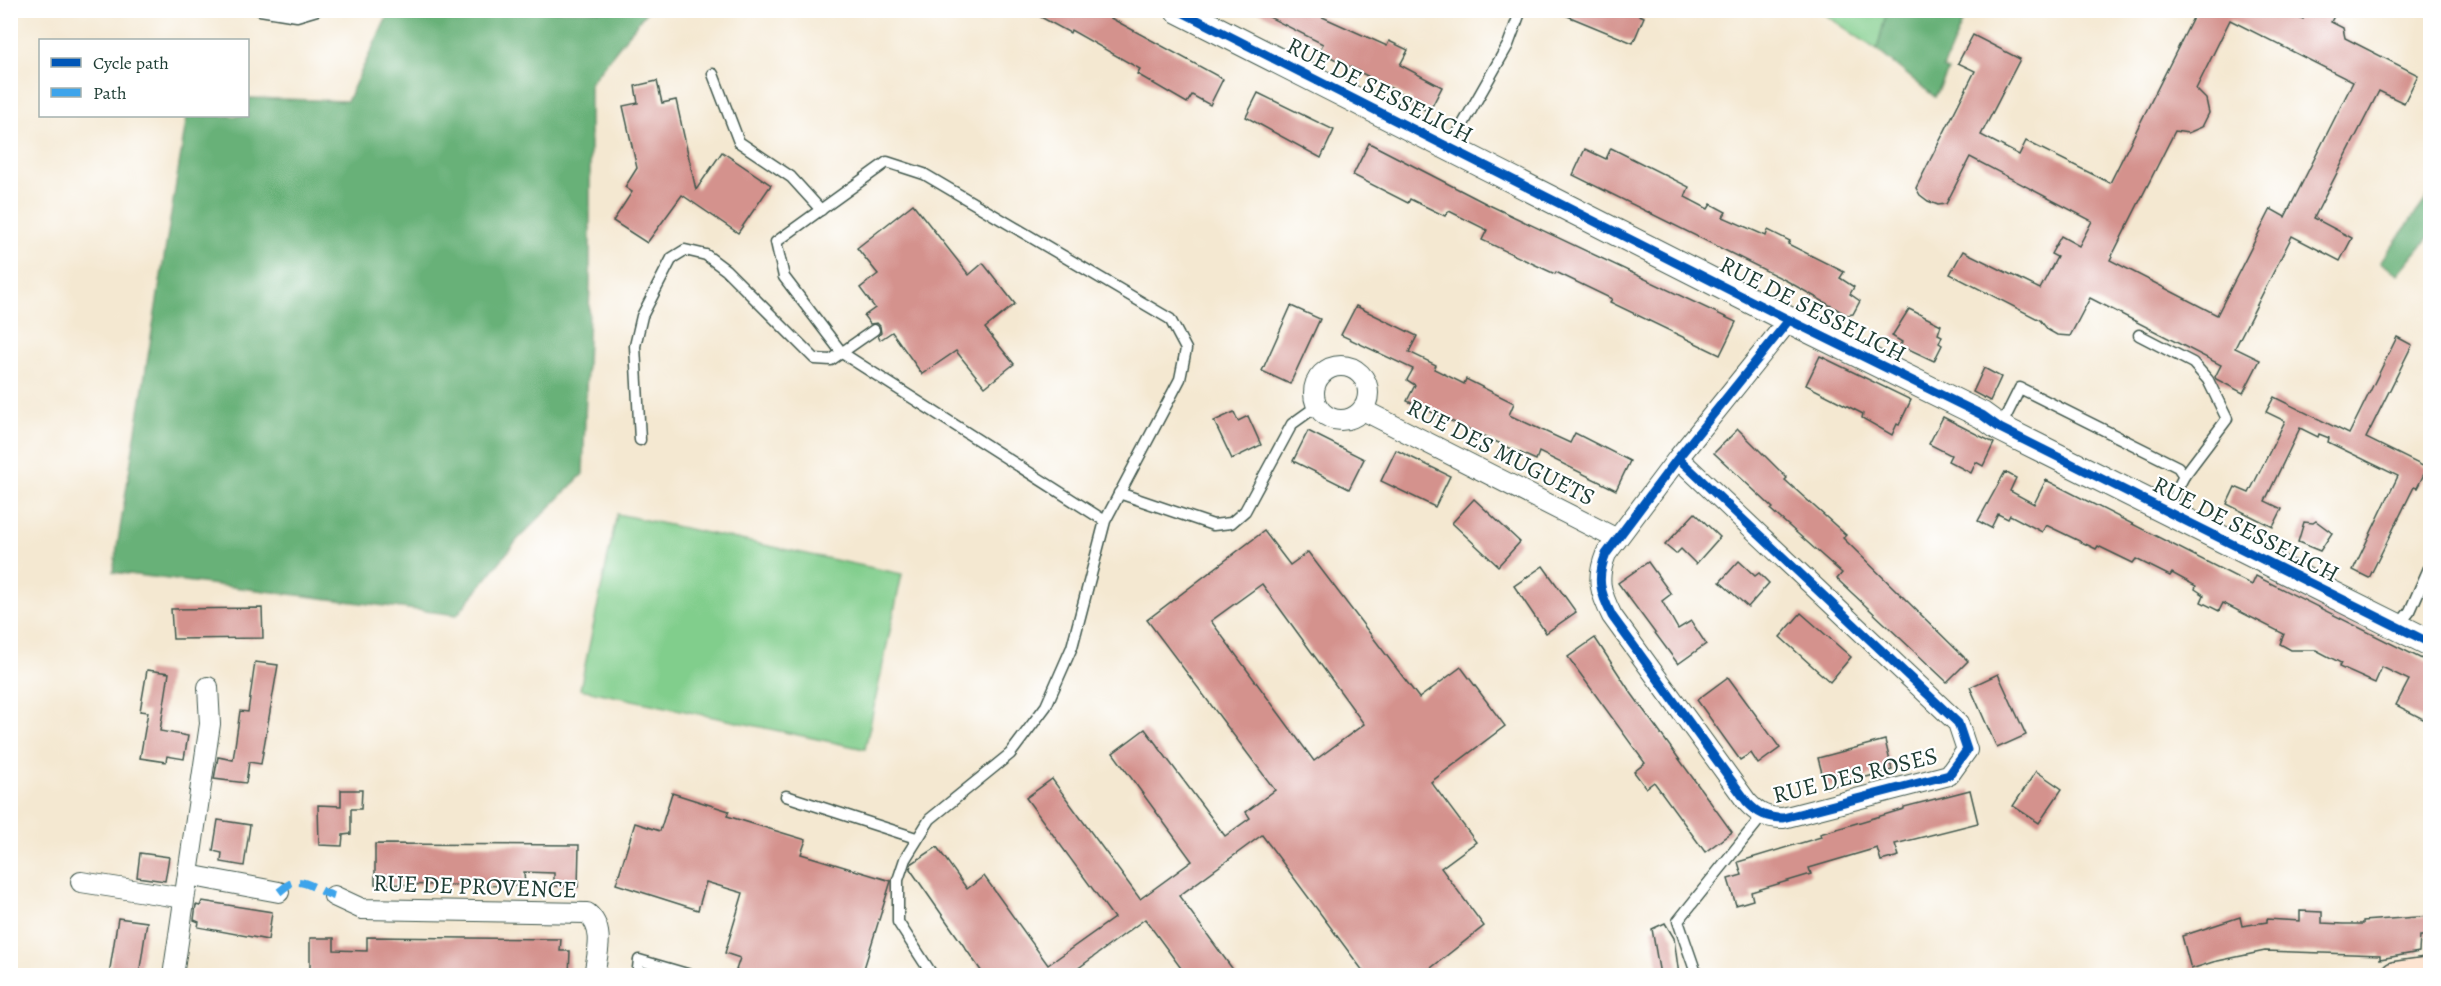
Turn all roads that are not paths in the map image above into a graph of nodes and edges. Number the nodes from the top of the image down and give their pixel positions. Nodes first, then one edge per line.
1 (260, 10) edge
2 (317, 10) edge
3 (1178, 10) edge
4 (1521, 10) edge
5 (713, 74) dead end
6 (1450, 147) junction
7 (821, 210) junction
8 (1789, 320) junction
9 (874, 330) dead end
10 (2139, 335) dead end
11 (842, 352) junction
12 (1317, 406) junction
13 (1363, 411) junction
14 (2000, 428) junction
15 (640, 440) dead end
16 (1678, 458) junction
17 (2184, 476) junction
18 (1119, 493) junction
19 (2166, 511) junction
20 (1105, 521) junction
21 (1617, 539) junction
22 (2430, 566) edge
23 (2398, 627) junction
24 (2430, 643) edge
25 (208, 687) dead end
26 (786, 796) dead end
27 (1763, 815) junction
28 (916, 838) junction
29 (188, 875) junction
30 (81, 882) dead end
31 (279, 892) dead end
32 (334, 896) dead end
33 (184, 898) junction
34 (2430, 971) edge
35 (173, 975) edge
36 (594, 975) edge
37 (637, 975) edge
38 (694, 975) edge
39 (933, 975) edge
40 (1698, 975) edge
41 (2395, 975) edge

1 - 2 lane
3 - 6 street, RUE DE SESSELICH
4 - 6 lane
5 - 7 lane
6 - 8 street, RUE DE SESSELICH
7 - 11 lane
7 - 18 lane
8 - 14 street, RUE DE SESSELICH
8 - 16 street, RUE DES ROSES
9 - 11 lane
10 - 17 lane
11 - 15 lane
11 - 20 lane
12 - 13 street
12 - 13 street
12 - 18 lane
13 - 21 street, RUE DES MUGUETS
14 - 17 lane
14 - 19 street, RUE DE SESSELICH
16 - 21 street, RUE DES ROSES
16 - 27 street, RUE DES ROSES
17 - 19 lane
18 - 20 lane
19 - 23 street, RUE DE SESSELICH
20 - 28 lane
21 - 27 street, RUE DES ROSES
22 - 23 lane
23 - 24 street, RUE DE SESSELICH
25 - 29 street
26 - 28 lane
27 - 40 lane
28 - 39 lane
29 - 31 street
29 - 33 street
30 - 33 street
32 - 36 street, RUE DE PROVENCE
33 - 35 street
34 - 41 main road
37 - 38 lane

